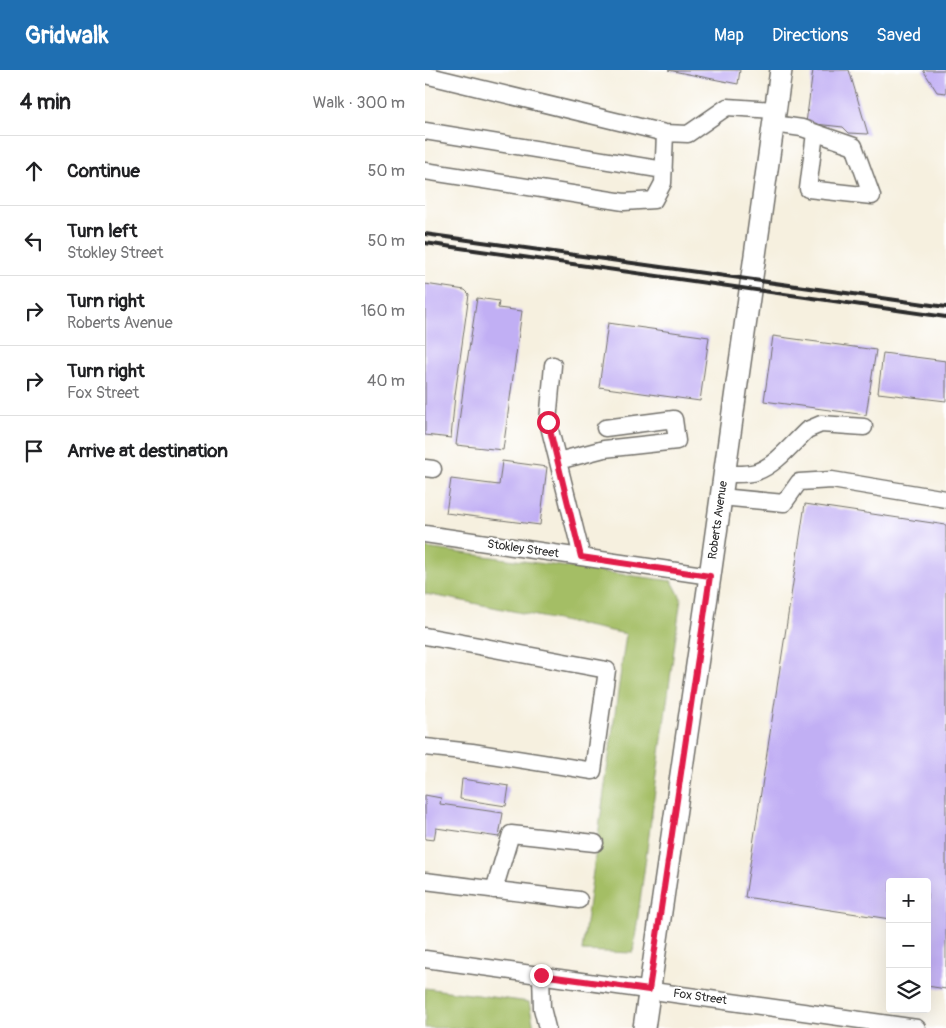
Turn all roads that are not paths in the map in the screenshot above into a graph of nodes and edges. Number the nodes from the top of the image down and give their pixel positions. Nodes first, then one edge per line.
1 (781, 70) edge
2 (425, 75) edge
3 (775, 117) junction
4 (425, 131) edge
5 (665, 133) junction
6 (815, 133) junction
7 (664, 170) junction
8 (425, 171) edge
9 (553, 365) dead end
10 (864, 427) dead end
11 (605, 428) dead end
12 (558, 461) junction
13 (725, 474) junction
14 (721, 496) junction
15 (946, 499) edge
16 (425, 534) edge
17 (581, 557) junction
18 (710, 576) junction
19 (425, 636) edge
20 (425, 747) edge
21 (595, 844) dead end
22 (425, 881) edge
23 (494, 890) junction
24 (579, 900) dead end
25 (425, 958) edge
26 (541, 975) junction
27 (649, 990) junction
28 (547, 1028) edge
29 (644, 1028) edge
30 (917, 1028) edge

1 - 3 main road, Roberts Avenue
2 - 5 street
3 - 5 street
3 - 6 street
3 - 13 main road, Roberts Avenue
4 - 7 street
5 - 7 street
6 - 6 street
7 - 8 street
9 - 12 street
10 - 13 street
11 - 12 street
12 - 17 street
13 - 14 main road, Roberts Avenue
14 - 15 street
14 - 18 main road, Roberts Avenue
16 - 17 street, Stokley Street
17 - 18 street, Stokley Street
18 - 27 main road, Roberts Avenue
19 - 20 street
21 - 23 street
22 - 23 street
23 - 24 street
25 - 26 street, Fox Street
26 - 27 street, Fox Street
26 - 28 street
27 - 29 main road, Roberts Avenue
27 - 30 street, Fox Street

